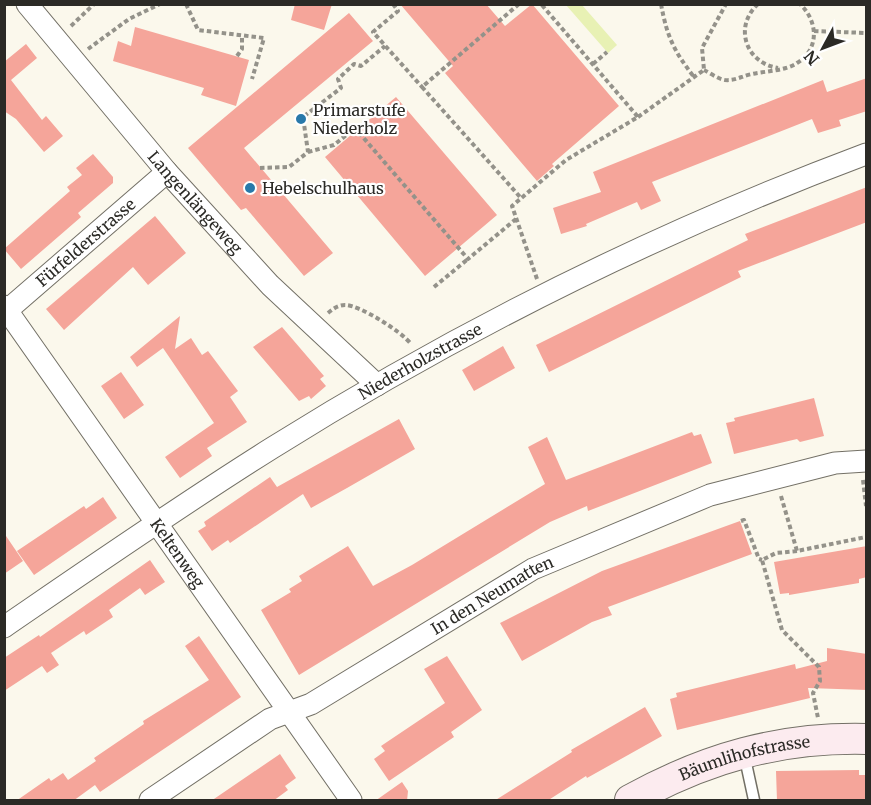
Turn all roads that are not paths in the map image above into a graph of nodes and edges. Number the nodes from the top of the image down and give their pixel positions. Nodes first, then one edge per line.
1 (27, 4) edge
2 (867, 154) edge
3 (167, 172) junction
4 (5, 310) edge
5 (378, 385) junction
6 (863, 461) edge
7 (157, 523) junction
8 (4, 627) edge
9 (289, 711) junction
10 (867, 739) edge
11 (743, 751) junction
12 (150, 801) edge
13 (351, 801) edge
14 (630, 801) edge
15 (754, 801) edge

1 - 3 street, Langenlängeweg
2 - 5 street, Niederholzstrasse
3 - 4 street, Fürfelderstrasse
3 - 5 street, Langenlängeweg
4 - 7 street, Keltenweg
5 - 7 street, Niederholzstrasse
6 - 9 street, In den Neumatten
7 - 8 street, Niederholzstrasse
7 - 9 street, Keltenweg
9 - 12 street, In den Neumatten
9 - 13 street, Keltenweg
10 - 11 main road, Bäumlihofstrasse
11 - 14 main road, Bäumlihofstrasse
11 - 15 lane

